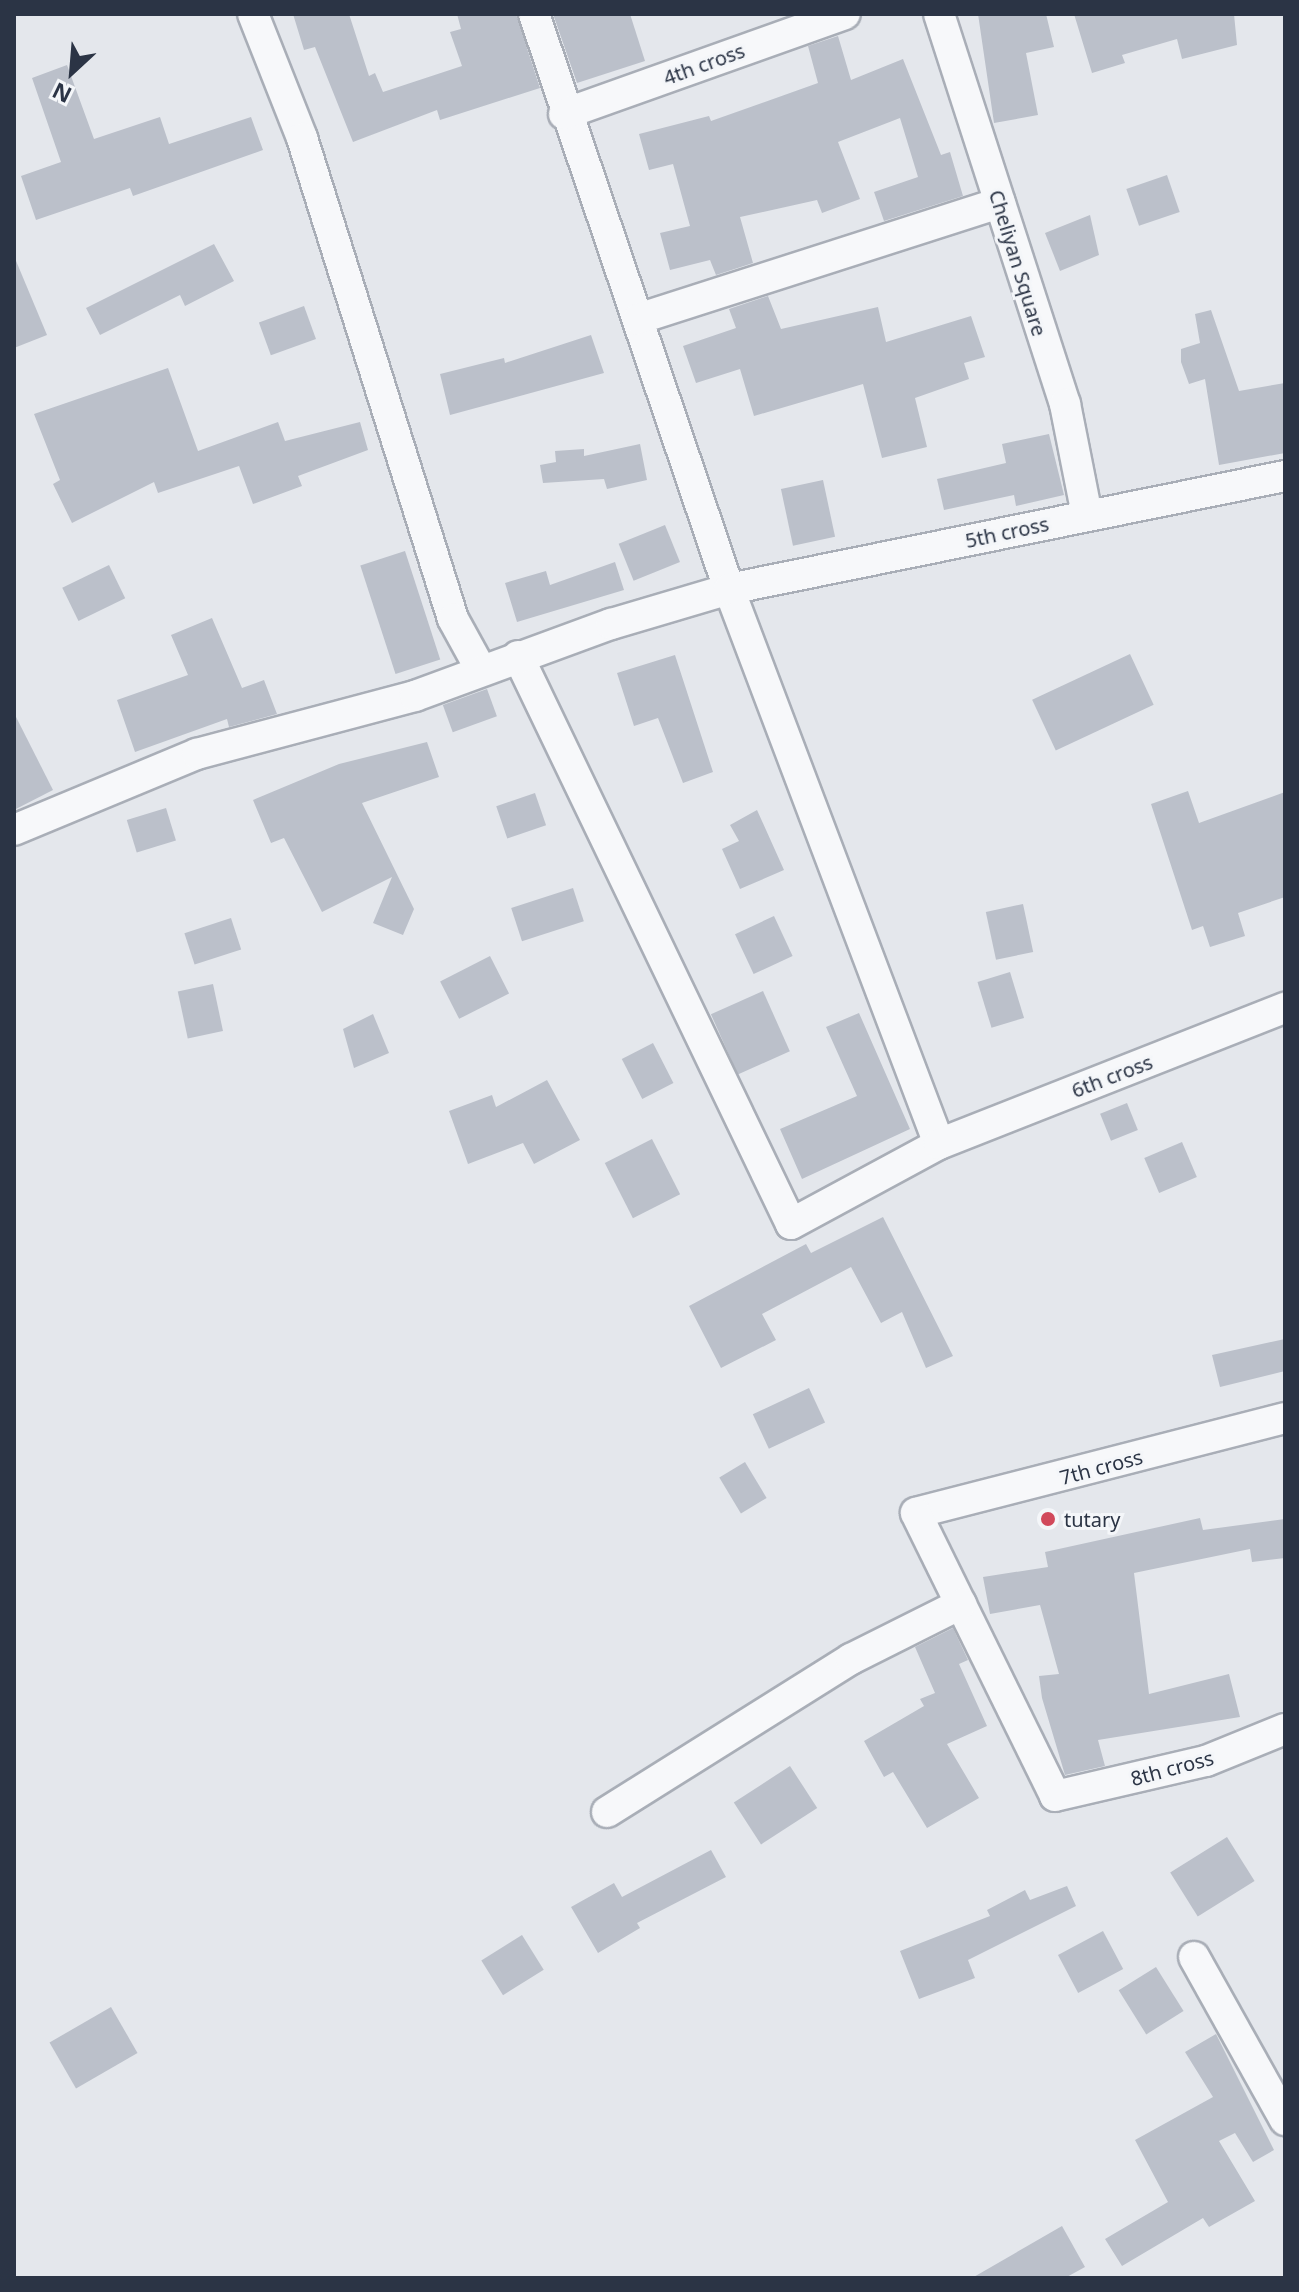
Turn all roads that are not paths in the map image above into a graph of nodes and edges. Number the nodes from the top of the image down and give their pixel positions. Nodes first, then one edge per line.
1 (253, 14) edge
2 (534, 14) edge
3 (845, 14) edge
4 (939, 14) edge
5 (564, 114) junction
6 (1000, 203) junction
7 (638, 319) junction
8 (1285, 476) edge
9 (1087, 515) junction
10 (729, 589) junction
11 (518, 656) junction
12 (481, 670) junction
13 (14, 830) edge
14 (1285, 1008) edge
15 (939, 1144) junction
16 (1285, 1418) edge
17 (961, 1604) junction
18 (1285, 1729) edge
19 (607, 1812) dead end
20 (1194, 1957) dead end
21 (1285, 2120) edge

1 - 12 street
2 - 5 street
3 - 5 street, 4th cross
4 - 6 street, Cheliyan Square
5 - 7 street
6 - 7 street
6 - 9 street, Cheliyan Square
7 - 10 street
8 - 9 street, 5th cross
9 - 10 street, 5th cross
10 - 11 street, 5th cross
10 - 15 street
11 - 12 street, 5th cross
11 - 15 street, 6th cross
12 - 13 street, 5th cross
14 - 15 street, 6th cross
16 - 17 street, 7th cross
17 - 18 street, 8th cross
17 - 19 street
20 - 21 street

